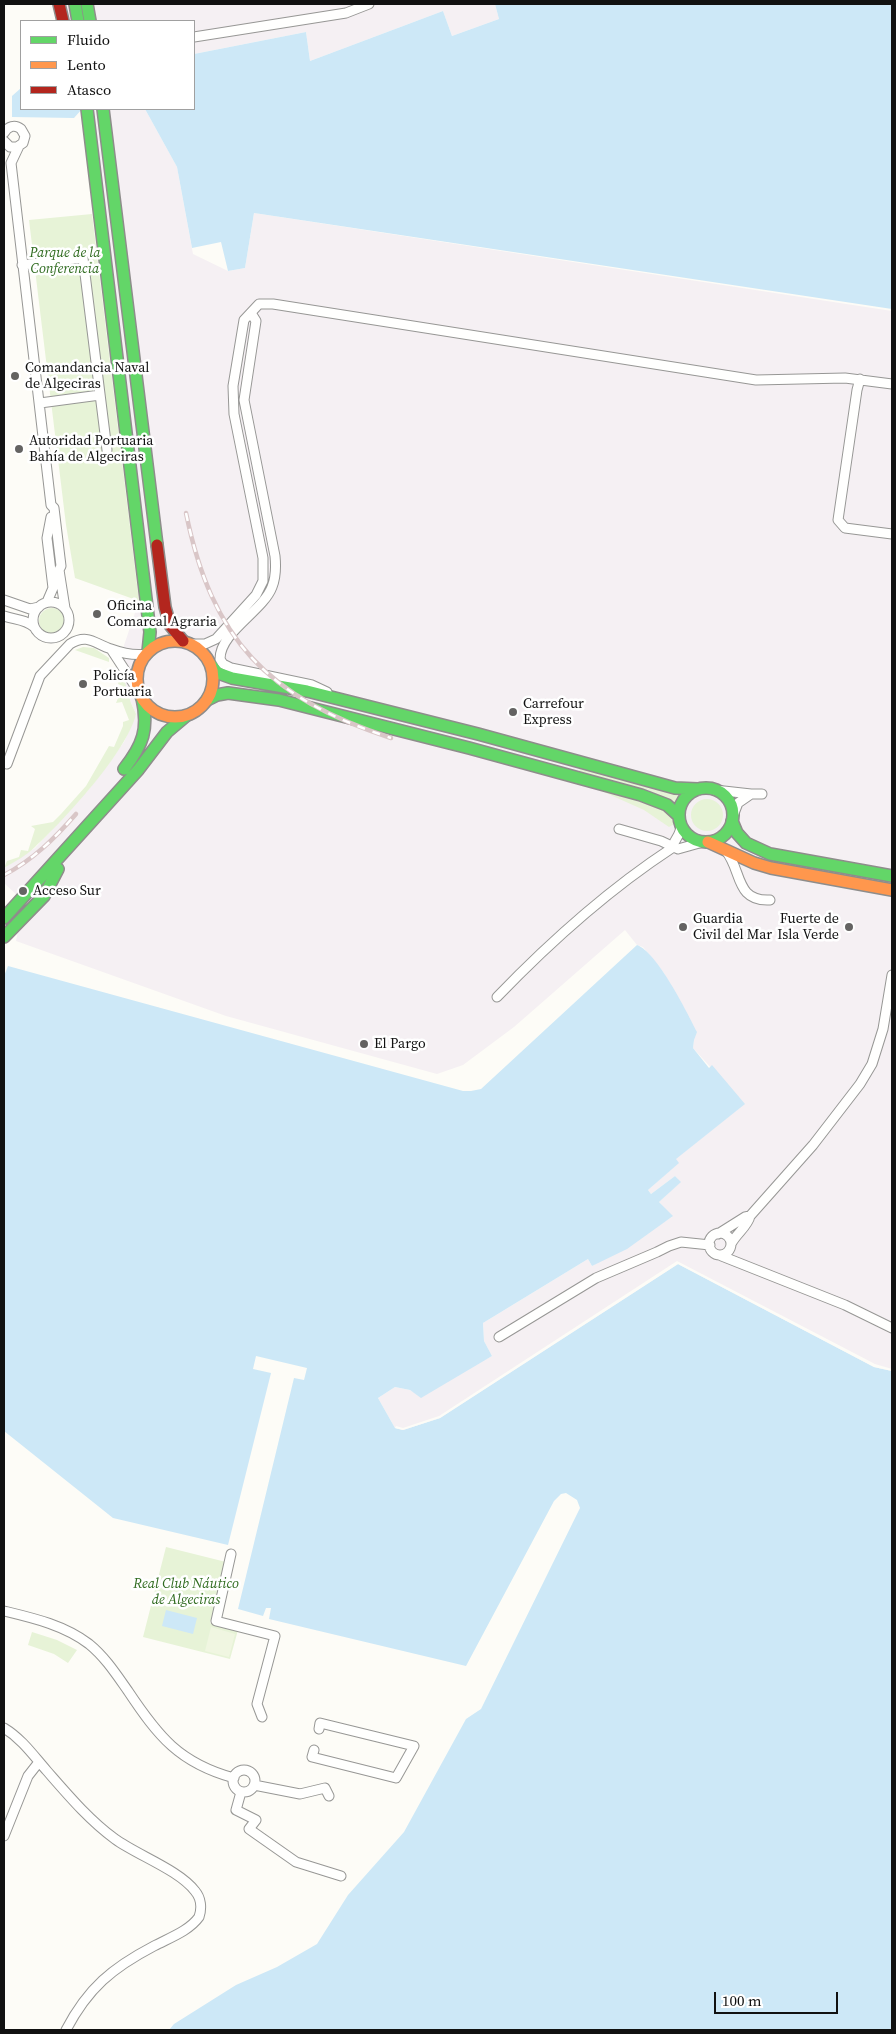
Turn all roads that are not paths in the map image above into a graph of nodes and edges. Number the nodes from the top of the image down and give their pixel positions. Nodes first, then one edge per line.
1 (59, 4) edge
2 (68, 4) edge
3 (75, 4) edge
4 (369, 4) edge
5 (63, 20) edge
6 (73, 20) edge
7 (78, 20) edge
8 (195, 37) edge
9 (87, 110) edge
10 (103, 110) edge
11 (109, 110) edge
12 (105, 125) junction
13 (4, 133) edge
14 (4, 141) edge
15 (19, 146) junction
16 (11, 163) junction
17 (22, 266) junction
18 (252, 313) junction
19 (860, 379) junction
20 (892, 384) edge
21 (100, 395) junction
22 (40, 402) junction
23 (107, 450) dead end
24 (51, 504) junction
25 (892, 534) edge
26 (4, 600) edge
27 (43, 605) junction
28 (65, 608) junction
29 (4, 616) edge
30 (34, 627) junction
31 (187, 643) junction
32 (111, 649) junction
33 (147, 653) junction
34 (211, 665) junction
35 (140, 695) junction
36 (207, 700) junction
37 (345, 701) junction
38 (186, 716) junction
39 (7, 764) dead end
40 (698, 789) junction
41 (715, 790) junction
42 (751, 794) junction
43 (762, 794) dead end
44 (733, 818) junction
45 (680, 821) junction
46 (619, 830) dead end
47 (705, 842) junction
48 (672, 848) junction
49 (68, 849) junction
50 (724, 849) junction
51 (892, 876) edge
52 (890, 891) edge
53 (770, 900) dead end
54 (4, 902) edge
55 (16, 906) junction
56 (4, 918) edge
57 (8, 933) edge
58 (892, 975) edge
59 (497, 997) dead end
60 (750, 1216) junction
61 (718, 1234) junction
62 (710, 1245) junction
63 (731, 1245) junction
64 (719, 1255) junction
65 (746, 1264) junction
66 (892, 1328) edge
67 (499, 1337) dead end
68 (231, 1554) dead end
69 (4, 1611) edge
70 (262, 1717) dead end
71 (4, 1728) edge
72 (319, 1729) dead end
73 (314, 1750) dead end
74 (39, 1762) junction
75 (234, 1778) junction
76 (254, 1785) junction
77 (241, 1792) junction
78 (330, 1796) dead end
79 (4, 1836) edge
80 (341, 1876) dead end
81 (66, 2030) edge

1 - 5 main road
2 - 6 main road
3 - 7 main road
4 - 8 street
9 - 33 main road
10 - 12 main road
11 - 12 street
12 - 31 main road
13 - 15 street
14 - 15 street
14 - 16 street
15 - 16 street
16 - 17 street
17 - 21 street
17 - 22 street
18 - 19 street
18 - 31 street
18 - 37 street
19 - 20 street
19 - 25 street
21 - 22 street
21 - 23 street
22 - 24 street
24 - 27 street
24 - 28 street
26 - 27 street
27 - 28 street
27 - 30 street
28 - 30 street
29 - 30 street
31 - 33 main road
31 - 34 main road
32 - 33 street
32 - 35 street
32 - 39 street
33 - 35 main road
34 - 36 main road
34 - 37 main road
35 - 38 main road
35 - 54 main road
36 - 38 main road
36 - 45 main road
37 - 40 main road
38 - 49 main road
40 - 41 main road
40 - 45 main road
41 - 42 street
41 - 44 main road
42 - 43 street
42 - 44 street
44 - 47 main road
44 - 51 main road
45 - 47 main road
45 - 48 street
46 - 48 street
47 - 48 street
47 - 50 main road
48 - 59 street
49 - 55 main road
49 - 57 main road
50 - 52 main road
50 - 53 street
55 - 56 main road
55 - 57 main road
58 - 60 street
60 - 61 street
60 - 63 street
61 - 62 street
61 - 63 street
62 - 64 street
62 - 67 street
63 - 64 street
63 - 65 street
64 - 65 street
65 - 66 street
68 - 70 street
69 - 75 street
71 - 74 street
72 - 73 street
74 - 79 street
74 - 81 street
75 - 76 street
75 - 77 street
76 - 77 street
76 - 78 street
77 - 80 street

